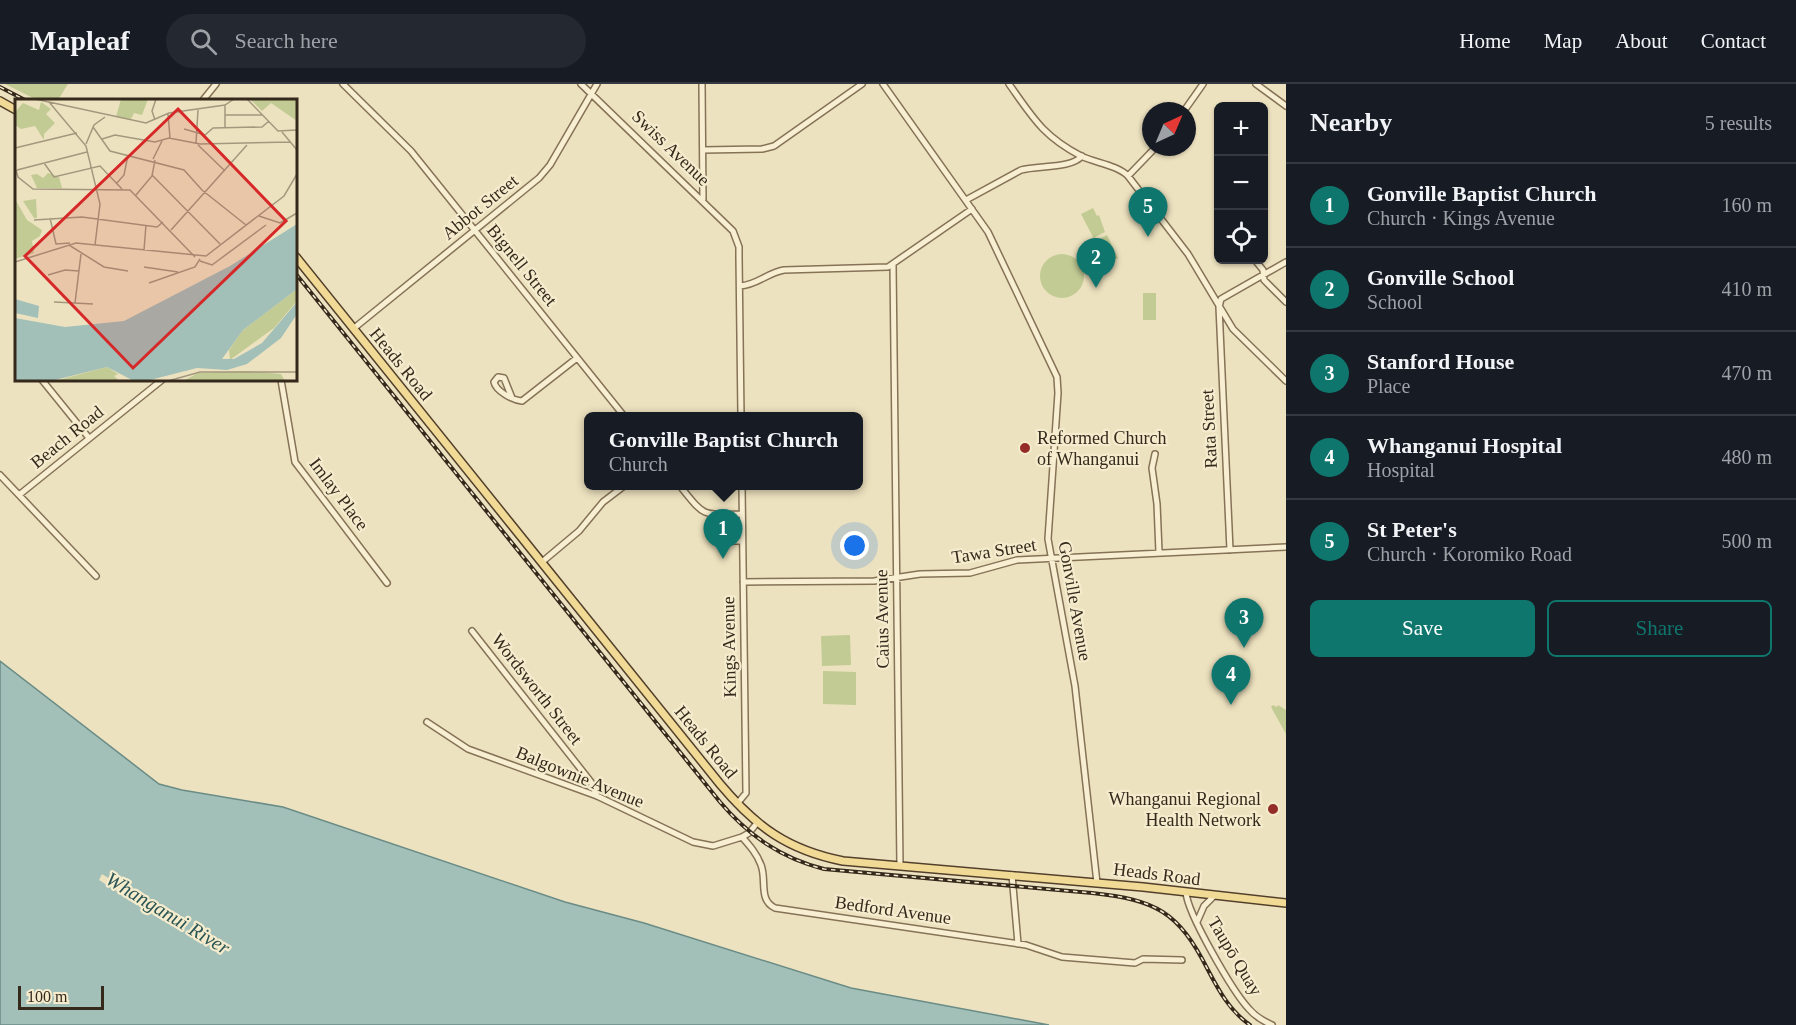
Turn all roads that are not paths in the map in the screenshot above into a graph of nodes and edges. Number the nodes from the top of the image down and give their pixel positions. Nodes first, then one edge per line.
1 (216, 84) edge
2 (343, 84) edge
3 (581, 84) edge
4 (597, 84) edge
5 (702, 84) edge
6 (862, 84) edge
7 (883, 84) edge
8 (1009, 84) edge
9 (1203, 84) edge
10 (1256, 84) edge
11 (591, 93) junction
12 (204, 99) edge
13 (0, 101) edge
14 (1190, 102) edge
15 (1286, 106) edge
16 (15, 109) edge
17 (703, 150) junction
18 (1082, 156) junction
19 (1147, 156) edge
20 (1128, 176) junction
21 (703, 199) junction
22 (966, 200) junction
23 (972, 209) junction
24 (474, 231) junction
25 (297, 258) edge
26 (1286, 262) edge
27 (1258, 264) edge
28 (893, 265) junction
29 (1264, 275) junction
30 (740, 286) junction
31 (1286, 302) edge
32 (1219, 307) junction
33 (353, 329) junction
34 (577, 358) junction
35 (43, 381) edge
36 (161, 381) edge
37 (281, 381) edge
38 (1286, 381) edge
39 (512, 398) dead end
40 (620, 412) edge
41 (741, 412) edge
42 (89, 438) junction
43 (1155, 454) dead end
44 (0, 475) edge
45 (619, 490) edge
46 (684, 490) edge
47 (742, 490) edge
48 (19, 495) junction
49 (742, 514) junction
50 (713, 526) dead end
51 (742, 541) junction
52 (1286, 547) edge
53 (1230, 549) junction
54 (1159, 552) junction
55 (1050, 558) junction
56 (542, 562) junction
57 (96, 576) dead end
58 (897, 579) junction
59 (742, 582) junction
60 (387, 583) dead end
61 (472, 631) dead end
62 (427, 722) dead end
63 (597, 796) junction
64 (737, 804) junction
65 (757, 823) junction
66 (742, 837) junction
67 (900, 866) junction
68 (1012, 875) junction
69 (1097, 883) junction
70 (1186, 892) junction
71 (1214, 896) junction
72 (1286, 903) edge
73 (1197, 922) junction
74 (1018, 944) junction
75 (1182, 960) dead end
76 (1272, 1025) edge

1 - 12 street
2 - 24 street, Bignell Street
3 - 11 street, Swiss Avenue
4 - 11 street, Abbot Street
5 - 17 street
6 - 17 street
7 - 22 street, Gonville Avenue
8 - 18 street
9 - 14 street
10 - 15 street
11 - 21 street, Swiss Avenue
11 - 24 street, Abbot Street
13 - 16 main road
17 - 21 street
18 - 20 street
18 - 22 street
19 - 20 street
20 - 32 street
21 - 30 street, Swiss Avenue
22 - 23 street, Gonville Avenue
23 - 28 street
23 - 55 street, Gonville Avenue
24 - 33 street, Abbot Street
24 - 34 street, Bignell Street
25 - 33 main road, Heads Road
26 - 29 street
27 - 29 street
28 - 30 street
28 - 58 street, Caius Avenue
29 - 31 street
29 - 32 street
30 - 41 street
32 - 38 street
32 - 53 street, Rata Street
33 - 56 main road, Heads Road
34 - 39 street
34 - 40 street, Bignell Street
35 - 42 street
36 - 42 street, Beach Road
37 - 60 street, Imlay Place
42 - 48 street, Beach Road
43 - 54 street
44 - 48 street
45 - 56 street
46 - 49 street
47 - 49 street, Kings Avenue
48 - 57 street
49 - 51 street, Kings Avenue
50 - 51 street
51 - 59 street, Kings Avenue
52 - 53 street, Tawa Street
53 - 54 street, Tawa Street
54 - 55 street, Tawa Street
55 - 58 street, Tawa Street
55 - 69 street, Gonville Avenue
56 - 64 main road, Heads Road
58 - 59 street, Tawa Street
58 - 67 street, Caius Avenue
59 - 64 street, Kings Avenue
61 - 63 street, Wordsworth Street
62 - 63 street, Balgownie Avenue
63 - 66 street, Balgownie Avenue
64 - 65 main road, Heads Road
65 - 66 street, Balgownie Avenue
65 - 67 main road, Heads Road
66 - 74 street, Bedford Avenue
67 - 68 main road, Heads Road
68 - 69 main road, Heads Road
68 - 74 street
69 - 70 main road, Heads Road
70 - 71 main road, Heads Road
70 - 73 street, Taupō Quay
71 - 72 main road, Heads Road
71 - 73 street
73 - 76 street, Taupō Quay
74 - 75 street, Bedford Avenue

